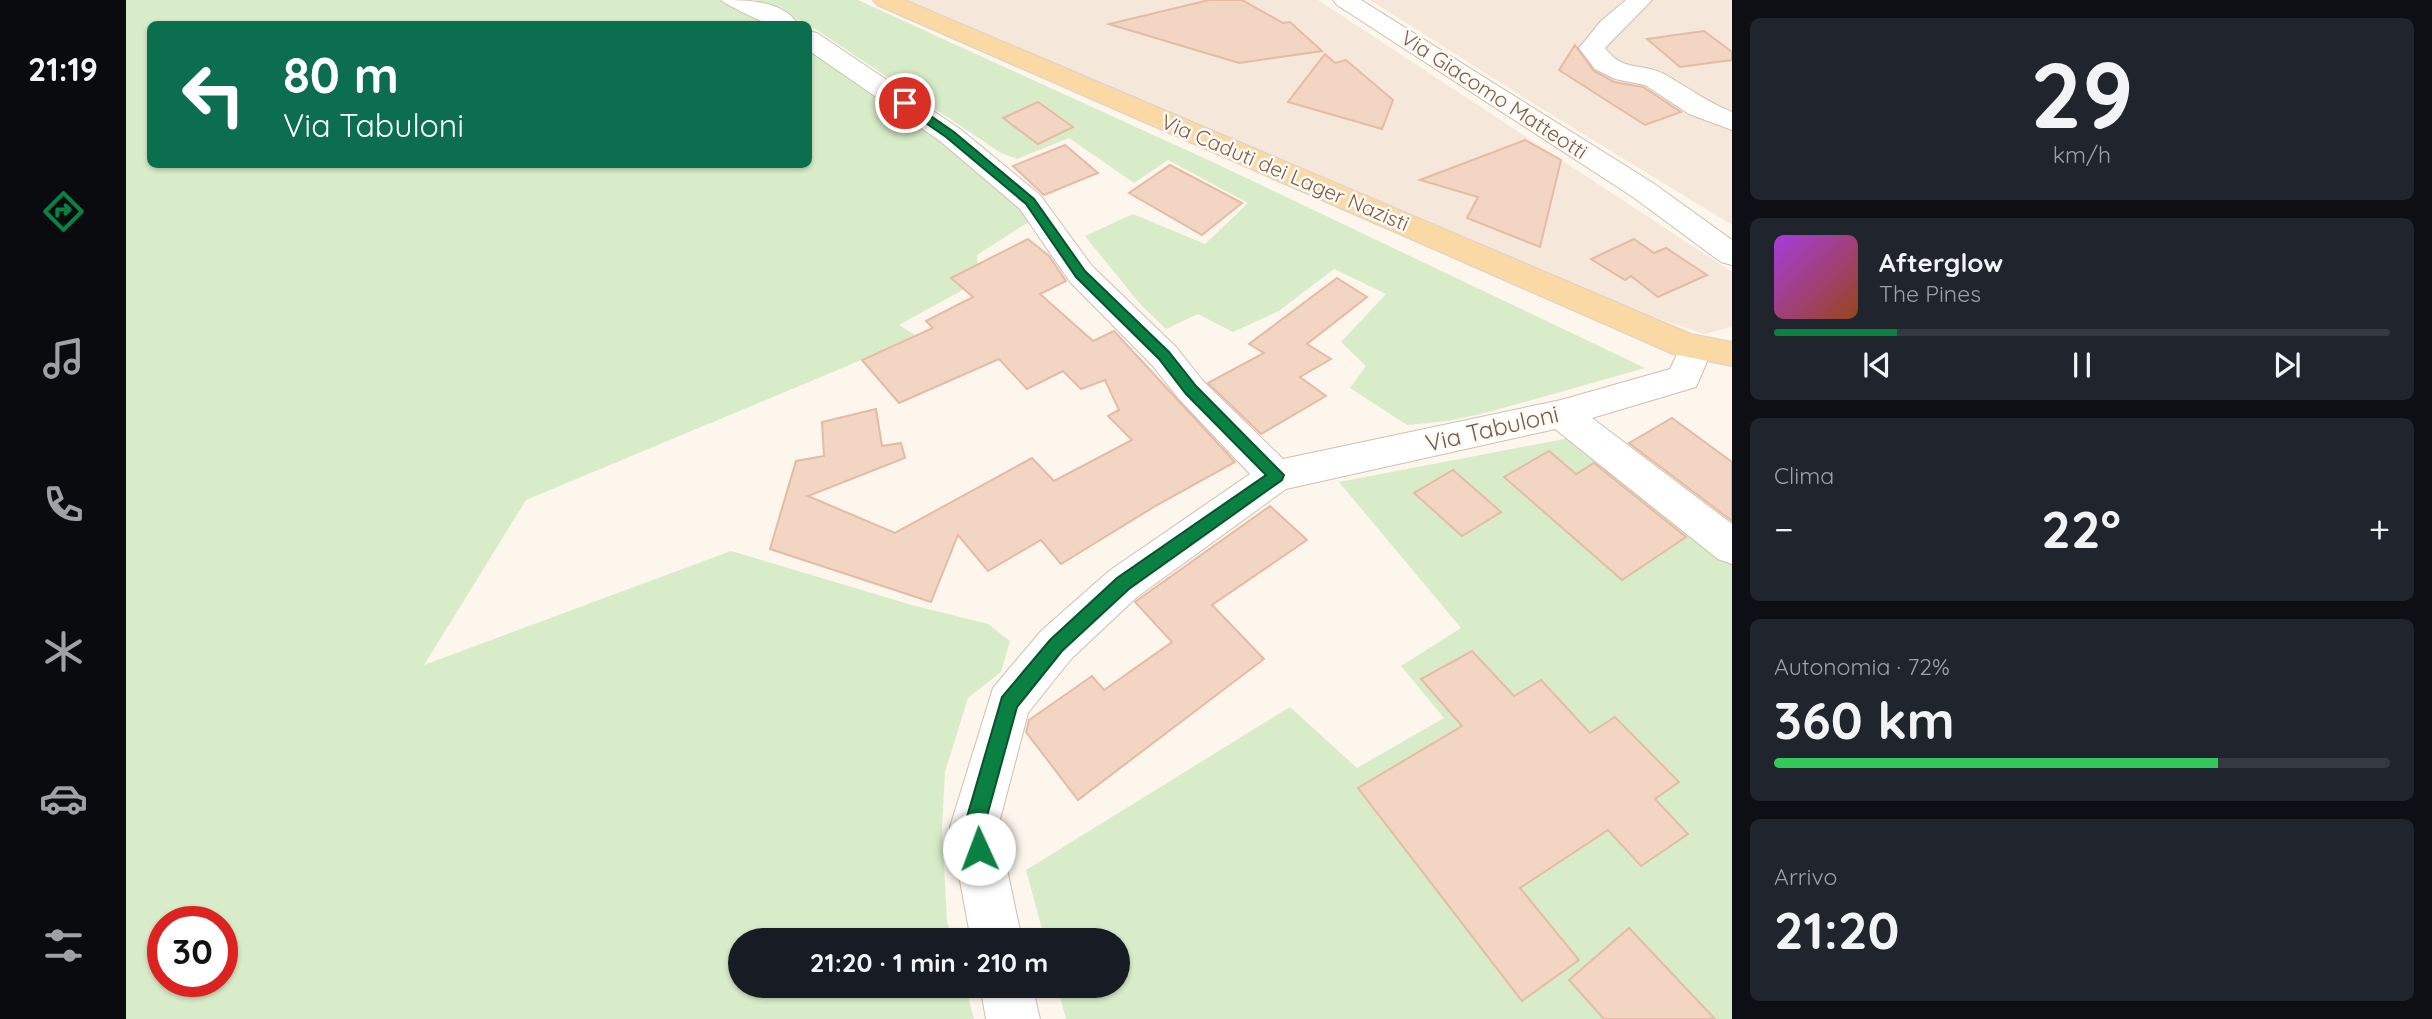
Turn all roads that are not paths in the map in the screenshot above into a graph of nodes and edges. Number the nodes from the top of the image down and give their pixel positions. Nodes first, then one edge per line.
1 (733, 0) edge
2 (885, 0) edge
3 (1345, 0) edge
4 (1640, 0) edge
5 (781, 21) edge
6 (812, 41) edge
7 (1732, 122) edge
8 (1643, 190) junction
9 (1732, 237) edge
10 (1732, 255) edge
11 (1688, 351) junction
12 (1732, 354) edge
13 (1732, 373) edge
14 (1561, 414) junction
15 (1276, 475) junction
16 (1732, 547) edge
17 (995, 928) edge
18 (1009, 998) edge
19 (1013, 1019) edge

1 - 5 street
2 - 11 main road, Via Caduti dei Lager Nazisti
3 - 8 street, Via Giacomo Matteotti
4 - 7 street
6 - 15 street
8 - 9 street, Via Giacomo Matteotti
8 - 10 street, Via Giacomo Matteotti
11 - 12 main road, Via Caduti dei Lager Nazisti
11 - 13 main road, Via Caduti dei Lager Nazisti
11 - 14 street, Via Tabuloni
14 - 15 street, Via Tabuloni
14 - 16 street
15 - 17 street, Via Tabuloni
18 - 19 street

